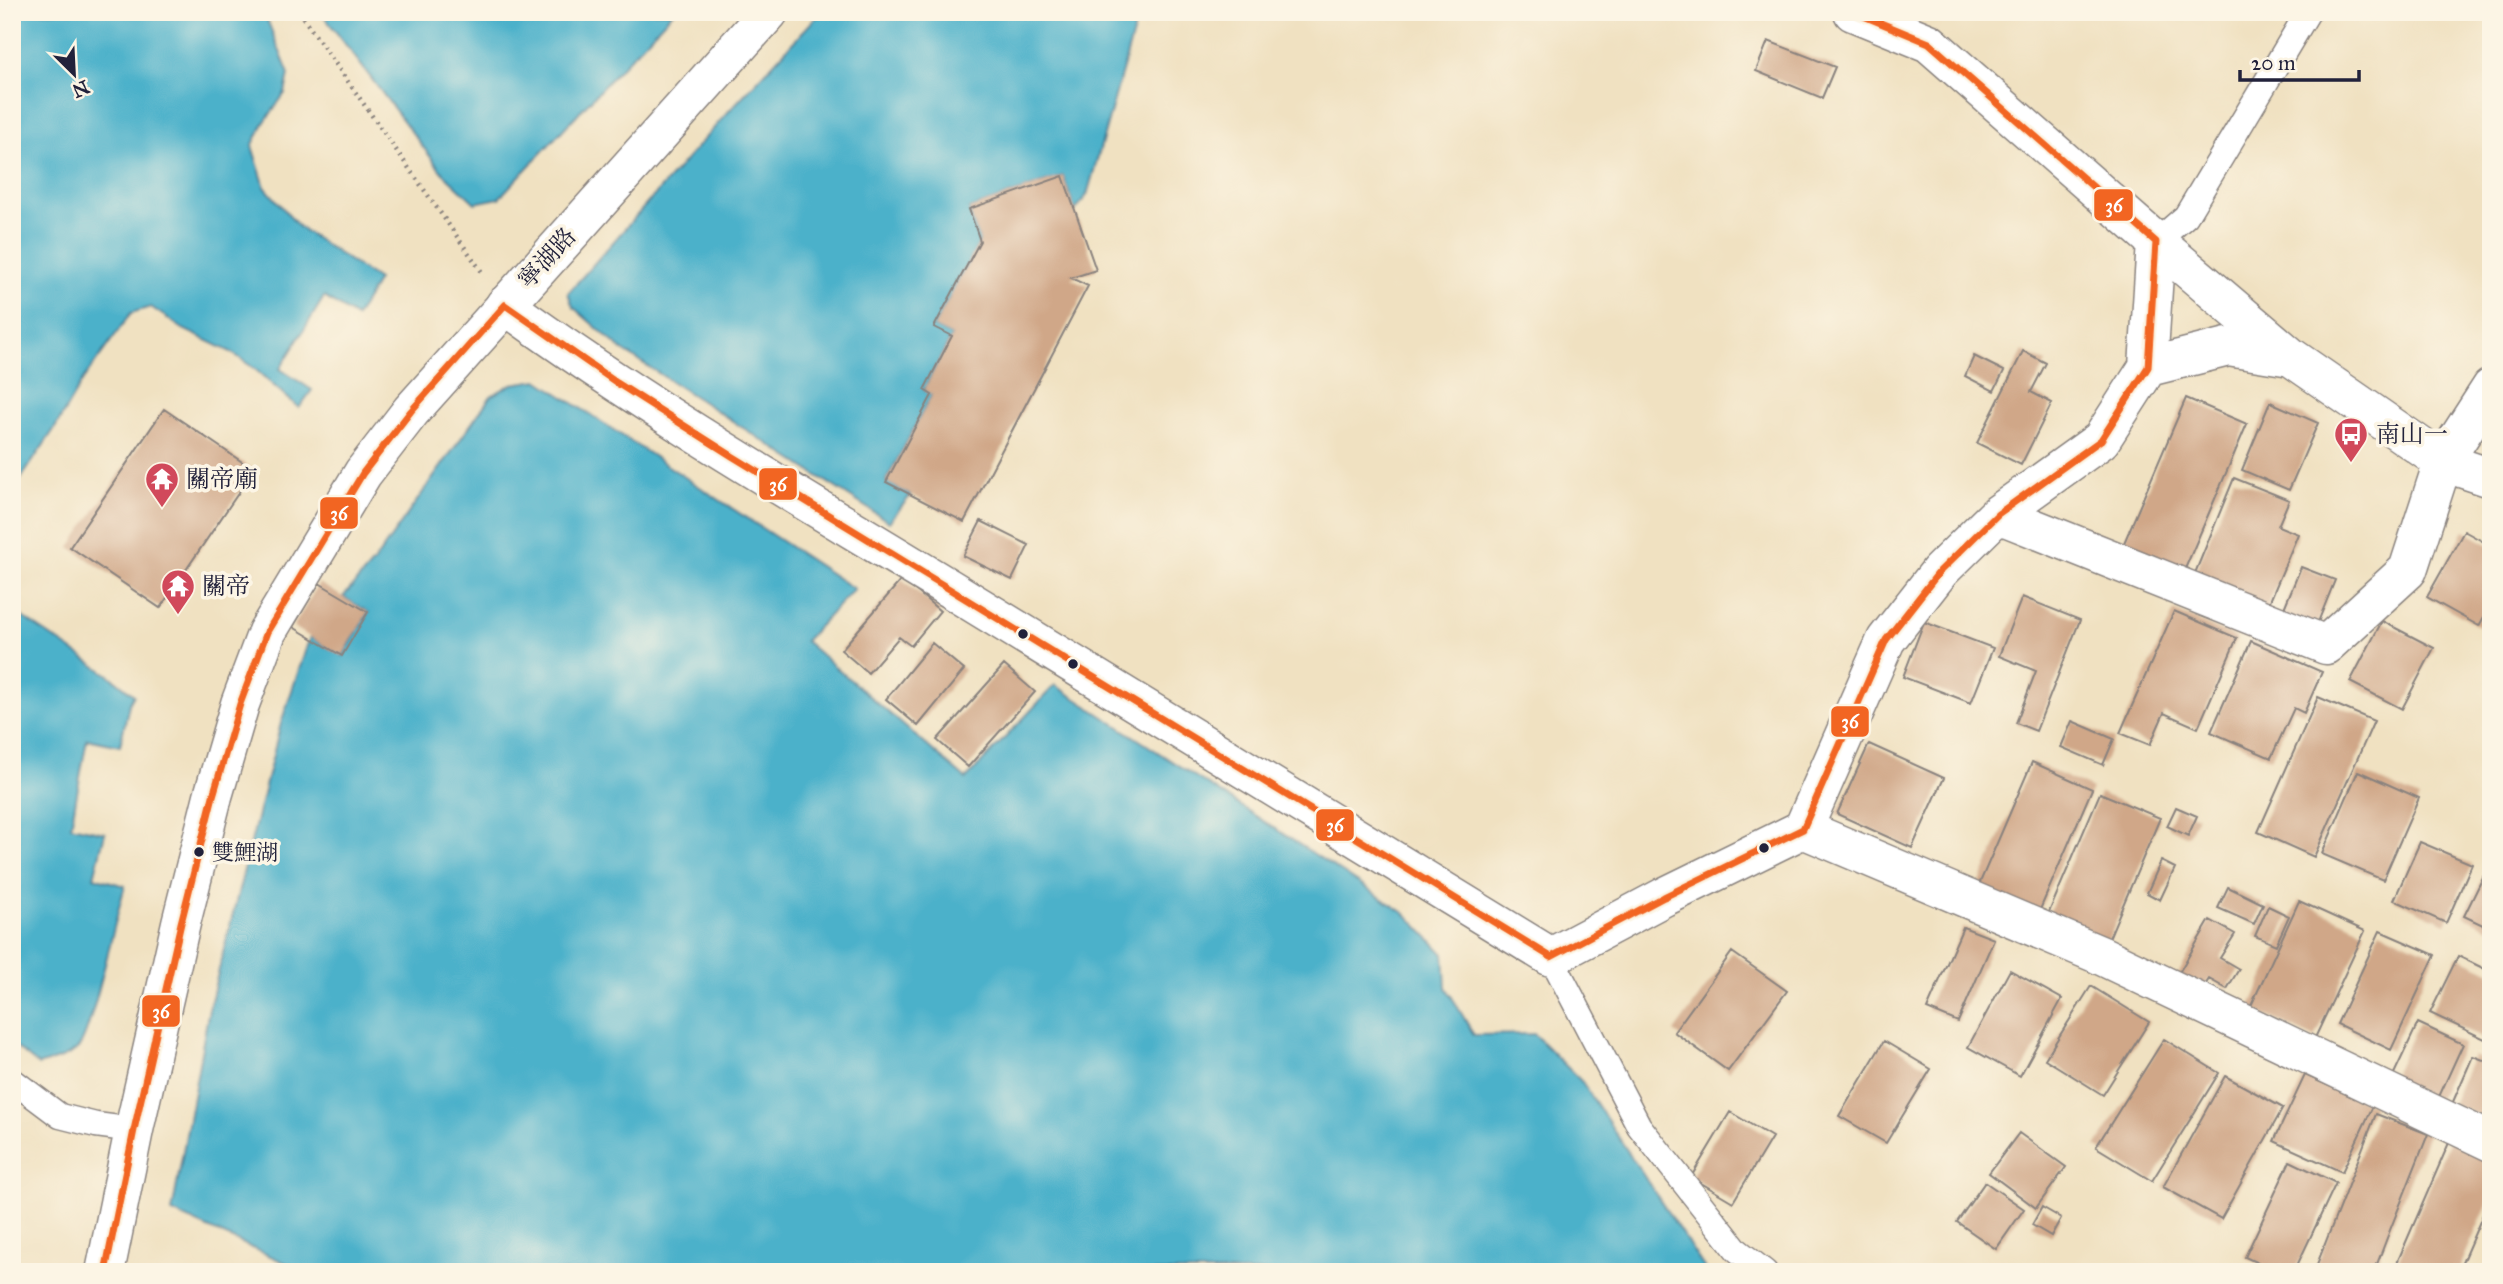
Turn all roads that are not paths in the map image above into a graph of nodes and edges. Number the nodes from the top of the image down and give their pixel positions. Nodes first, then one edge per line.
1 (769, 12) edge
2 (1853, 12) edge
3 (2308, 12) edge
4 (2156, 242) junction
5 (505, 305) junction
6 (2291, 357) junction
7 (2148, 367) junction
8 (2491, 388) edge
9 (2444, 462) junction
10 (2491, 478) edge
11 (1998, 514) junction
12 (1803, 829) junction
13 (1551, 957) junction
14 (12, 1080) edge
15 (134, 1130) junction
16 (2491, 1142) edge
17 (106, 1272) edge
18 (1765, 1272) edge

1 - 5 street, 寧湖路
2 - 4 street
3 - 4 lane
4 - 6 street
4 - 7 street
5 - 13 street
5 - 15 street, 寧湖路
6 - 7 street
6 - 9 street
7 - 11 street
8 - 9 street
9 - 10 street
9 - 11 street
11 - 12 street
12 - 13 street
12 - 16 street
13 - 18 lane
14 - 15 lane
15 - 17 street, 寧湖路

